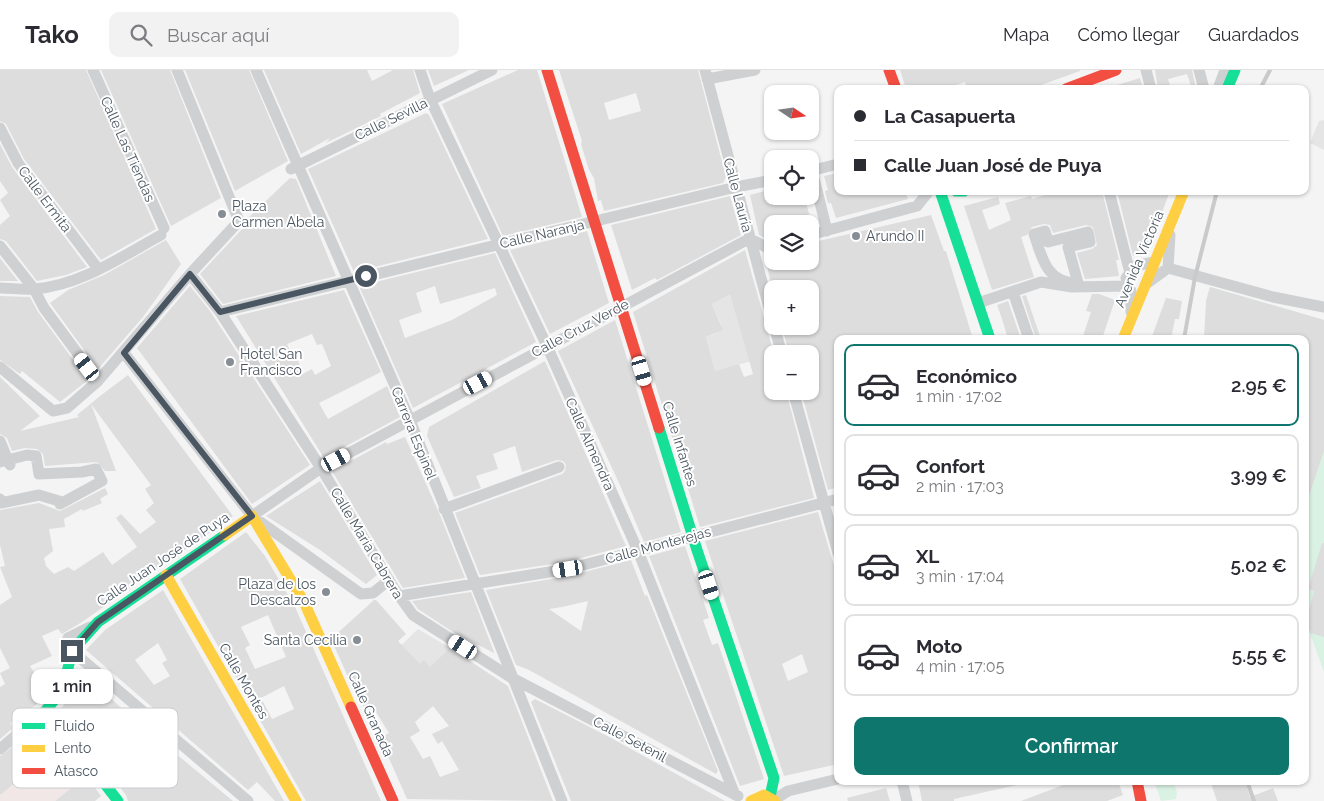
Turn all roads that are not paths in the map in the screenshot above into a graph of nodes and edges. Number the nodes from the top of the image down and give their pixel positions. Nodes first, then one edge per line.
1 (94, 70) edge
2 (177, 70) edge
3 (256, 70) edge
4 (420, 70) edge
5 (492, 70) edge
6 (547, 70) edge
7 (755, 70) edge
8 (889, 70) edge
9 (1116, 70) edge
10 (1146, 70) edge
11 (1199, 70) edge
12 (1225, 70) edge
13 (1235, 70) edge
14 (706, 74) edge
15 (895, 85) edge
16 (1077, 85) edge
17 (1150, 85) edge
18 (1203, 85) edge
19 (1219, 85) edge
20 (1229, 85) edge
21 (430, 100) junction
22 (0, 128) edge
23 (834, 165) edge
24 (294, 167) junction
25 (819, 169) edge
26 (764, 182) edge
27 (736, 187) junction
28 (926, 195) edge
29 (941, 195) edge
30 (1110, 195) edge
31 (1182, 195) edge
32 (819, 201) edge
33 (595, 222) junction
34 (1171, 222) junction
35 (827, 231) junction
36 (819, 233) edge
37 (1034, 234) joint
38 (750, 239) junction
39 (498, 244) junction
40 (0, 246) edge
41 (764, 246) edge
42 (1154, 262) junction
43 (98, 268) junction
44 (1168, 268) junction
45 (1130, 273) junction
46 (190, 274) junction
47 (347, 280) junction
48 (1121, 285) junction
49 (1144, 286) junction
50 (0, 288) edge
51 (34, 289) junction
52 (764, 290) edge
53 (1014, 292) junction
54 (1324, 298) edge
55 (978, 303) junction
56 (1300, 303) junction
57 (621, 306) junction
58 (1324, 307) edge
59 (220, 312) junction
60 (1128, 324) junction
61 (989, 335) edge
62 (1028, 335) edge
63 (1124, 335) edge
64 (547, 346) junction
65 (124, 353) junction
66 (0, 367) edge
67 (98, 381) junction
68 (795, 400) edge
69 (410, 420) junction
70 (0, 441) edge
71 (5, 461) edge
72 (559, 467) dead end
73 (0, 468) edge
74 (322, 468) junction
75 (0, 500) edge
76 (834, 500) edge
77 (824, 503) junction
78 (444, 509) junction
79 (252, 516) junction
80 (693, 535) junction
81 (834, 539) edge
82 (285, 541) junction
83 (272, 550) junction
84 (638, 551) junction
85 (166, 575) junction
86 (389, 580) junction
87 (476, 583) junction
88 (399, 596) junction
89 (98, 622) junction
90 (68, 638) dead end
91 (72, 651) junction
92 (512, 678) junction
93 (49, 708) edge
94 (139, 708) edge
95 (12, 739) edge
96 (178, 741) edge
97 (0, 749) edge
98 (834, 780) edge
99 (903, 785) edge
100 (1138, 785) edge
101 (1139, 785) edge
102 (108, 788) edge
103 (735, 795) junction
104 (773, 799) edge
105 (118, 801) edge
106 (248, 801) edge
107 (296, 801) edge
108 (393, 801) edge
109 (562, 801) edge
110 (747, 801) edge
111 (752, 801) edge
112 (907, 801) edge
113 (1141, 801) edge
114 (1149, 801) edge

1 - 43 street, Calle Las Tiendas
2 - 46 street
3 - 24 street, Carrera Espinel
4 - 21 street, Calle Almendra
5 - 21 street, Calle Sevilla
6 - 33 street, Calle Infantes
7 - 14 street
8 - 15 street
9 - 16 street
10 - 17 street
11 - 18 street
12 - 19 street
13 - 20 street
14 - 27 street, Calle Lauría
21 - 24 street, Calle Sevilla
21 - 39 street, Calle Almendra
22 - 43 street, Calle Ermita
23 - 25 street
24 - 47 street, Carrera Espinel
26 - 27 street, Calle Naranja
27 - 33 street, Calle Naranja
27 - 38 street, Calle Lauría
28 - 35 street
29 - 55 street
30 - 45 street
31 - 34 street, Avenida Victoria
32 - 35 street
33 - 39 street, Calle Naranja
33 - 57 street, Calle Infantes
34 - 42 street, Avenida Victoria
34 - 44 street
35 - 36 street
37 - 37 street
38 - 41 street
38 - 52 street, Calle Lauría
38 - 57 street, Calle Cruz Verde
39 - 47 street, Calle Naranja
39 - 64 street, Calle Almendra
40 - 51 street
42 - 45 street
42 - 49 street, Avenida Victoria
43 - 51 street
44 - 49 street
44 - 56 street
45 - 48 street
46 - 59 street, Calle María Cabrera
46 - 65 street
47 - 59 street, Calle Naranja
47 - 69 street, Carrera Espinel
48 - 53 street
48 - 60 street
49 - 60 street, Avenida Victoria
50 - 51 street
51 - 67 street
53 - 55 street
53 - 62 street
54 - 56 street
55 - 61 street
56 - 58 street
57 - 64 street, Calle Cruz Verde
57 - 80 street, Calle Infantes
59 - 74 street, Calle María Cabrera
60 - 63 street, Avenida Victoria
64 - 69 street, Calle Cruz Verde
64 - 84 street, Calle Almendra
65 - 67 street
65 - 79 street
66 - 67 street
68 - 77 street
69 - 74 street, Calle Juan José de Puya
69 - 78 street, Carrera Espinel
70 - 71 street
71 - 73 street
71 - 75 street
72 - 78 street
74 - 79 street, Calle Juan José de Puya
74 - 86 street, Calle María Cabrera
76 - 77 street, Calle Monterejas
77 - 80 street, Calle Monterejas
77 - 81 street
78 - 87 street, Carrera Espinel
79 - 82 street
79 - 83 street
79 - 85 street, Calle Juan José de Puya
80 - 84 street, Calle Monterejas
80 - 104 street, Calle Infantes
82 - 83 street
82 - 86 street
83 - 108 street, Calle Granada
84 - 87 street, Calle Monterejas
84 - 103 street, Calle Almendra
85 - 89 street, Calle Juan José de Puya
85 - 107 street, Calle Montes
86 - 88 street, Calle María Cabrera
87 - 88 street, Calle Monterejas
87 - 92 street, Carrera Espinel
88 - 92 street, Calle María Cabrera
89 - 90 street
89 - 91 street, Calle Juan José de Puya
91 - 93 street, Calle Juan José de Puya
91 - 94 street
92 - 103 street, Calle Setenil
92 - 109 street, Carrera Espinel
95 - 97 street
96 - 106 street
98 - 104 street
99 - 112 street
100 - 113 street
101 - 114 street
102 - 105 street
103 - 110 street, Calle Setenil
104 - 111 street

